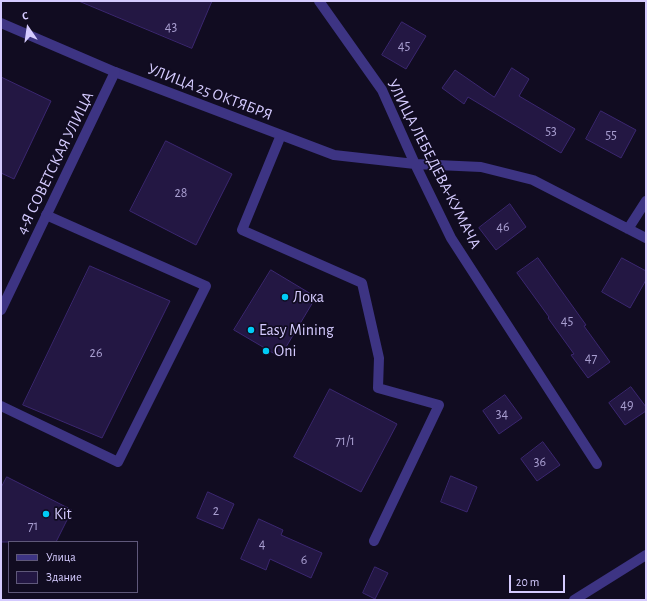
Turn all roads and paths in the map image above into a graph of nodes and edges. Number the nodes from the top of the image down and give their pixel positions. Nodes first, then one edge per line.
1 (319, 1) edge
2 (1, 23) edge
3 (115, 72) junction
4 (281, 135) junction
5 (415, 164) junction
6 (646, 201) edge
7 (46, 215) junction
8 (628, 229) junction
9 (646, 238) edge
10 (1, 310) edge
11 (1, 406) edge
12 (597, 464) dead end
13 (374, 542) dead end
14 (646, 555) edge
15 (574, 600) edge

1 - 5 street, УЛИЦА ЛЕБЕДЕВА-КУМАЧА
2 - 3 street, УЛИЦА 25 ОКТЯБРЯ
3 - 4 street, УЛИЦА 25 ОКТЯБРЯ
3 - 7 street, 4-Я СОВЕТСКАЯ УЛИЦА
4 - 5 street, УЛИЦА 25 ОКТЯБРЯ
4 - 13 street
5 - 8 street, УЛИЦА 25 ОКТЯБРЯ
5 - 12 street, УЛИЦА ЛЕБЕДЕВА-КУМАЧА
6 - 8 street
7 - 10 street, 4-Я СОВЕТСКАЯ УЛИЦА
7 - 11 street
8 - 9 street, УЛИЦА 25 ОКТЯБРЯ
14 - 15 street

